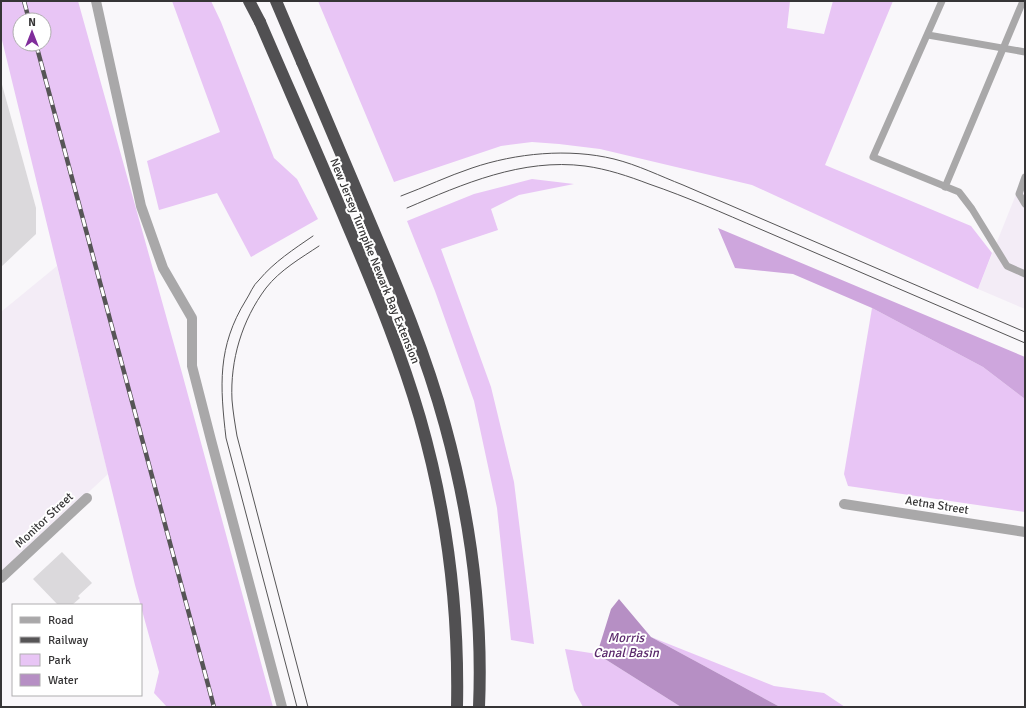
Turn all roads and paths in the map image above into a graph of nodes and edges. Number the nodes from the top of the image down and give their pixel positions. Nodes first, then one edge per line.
1 (96, 1) edge
2 (250, 1) edge
3 (276, 1) edge
4 (280, 1) edge
5 (942, 1) edge
6 (1024, 1) edge
7 (928, 35) junction
8 (1003, 49) junction
9 (1025, 52) edge
10 (302, 62) junction
11 (1025, 177) edge
12 (945, 187) junction
13 (1025, 204) edge
14 (1025, 274) edge
15 (87, 498) dead end
16 (844, 504) dead end
17 (1025, 532) edge
18 (1, 578) edge
19 (282, 707) edge
20 (457, 707) edge
21 (479, 707) edge

1 - 19 street
2 - 20 highway, New Jersey Turnpike Newark Bay Extension, bridge
3 - 10 highway, New Jersey Turnpike Newark Bay Extension
4 - 10 highway
5 - 7 lane
6 - 8 lane
7 - 8 lane
7 - 12 lane
8 - 9 lane
8 - 12 lane
10 - 21 highway, New Jersey Turnpike Newark Bay Extension, bridge
11 - 13 lane
12 - 14 lane
15 - 18 street, Monitor Street
16 - 17 street, Aetna Street

